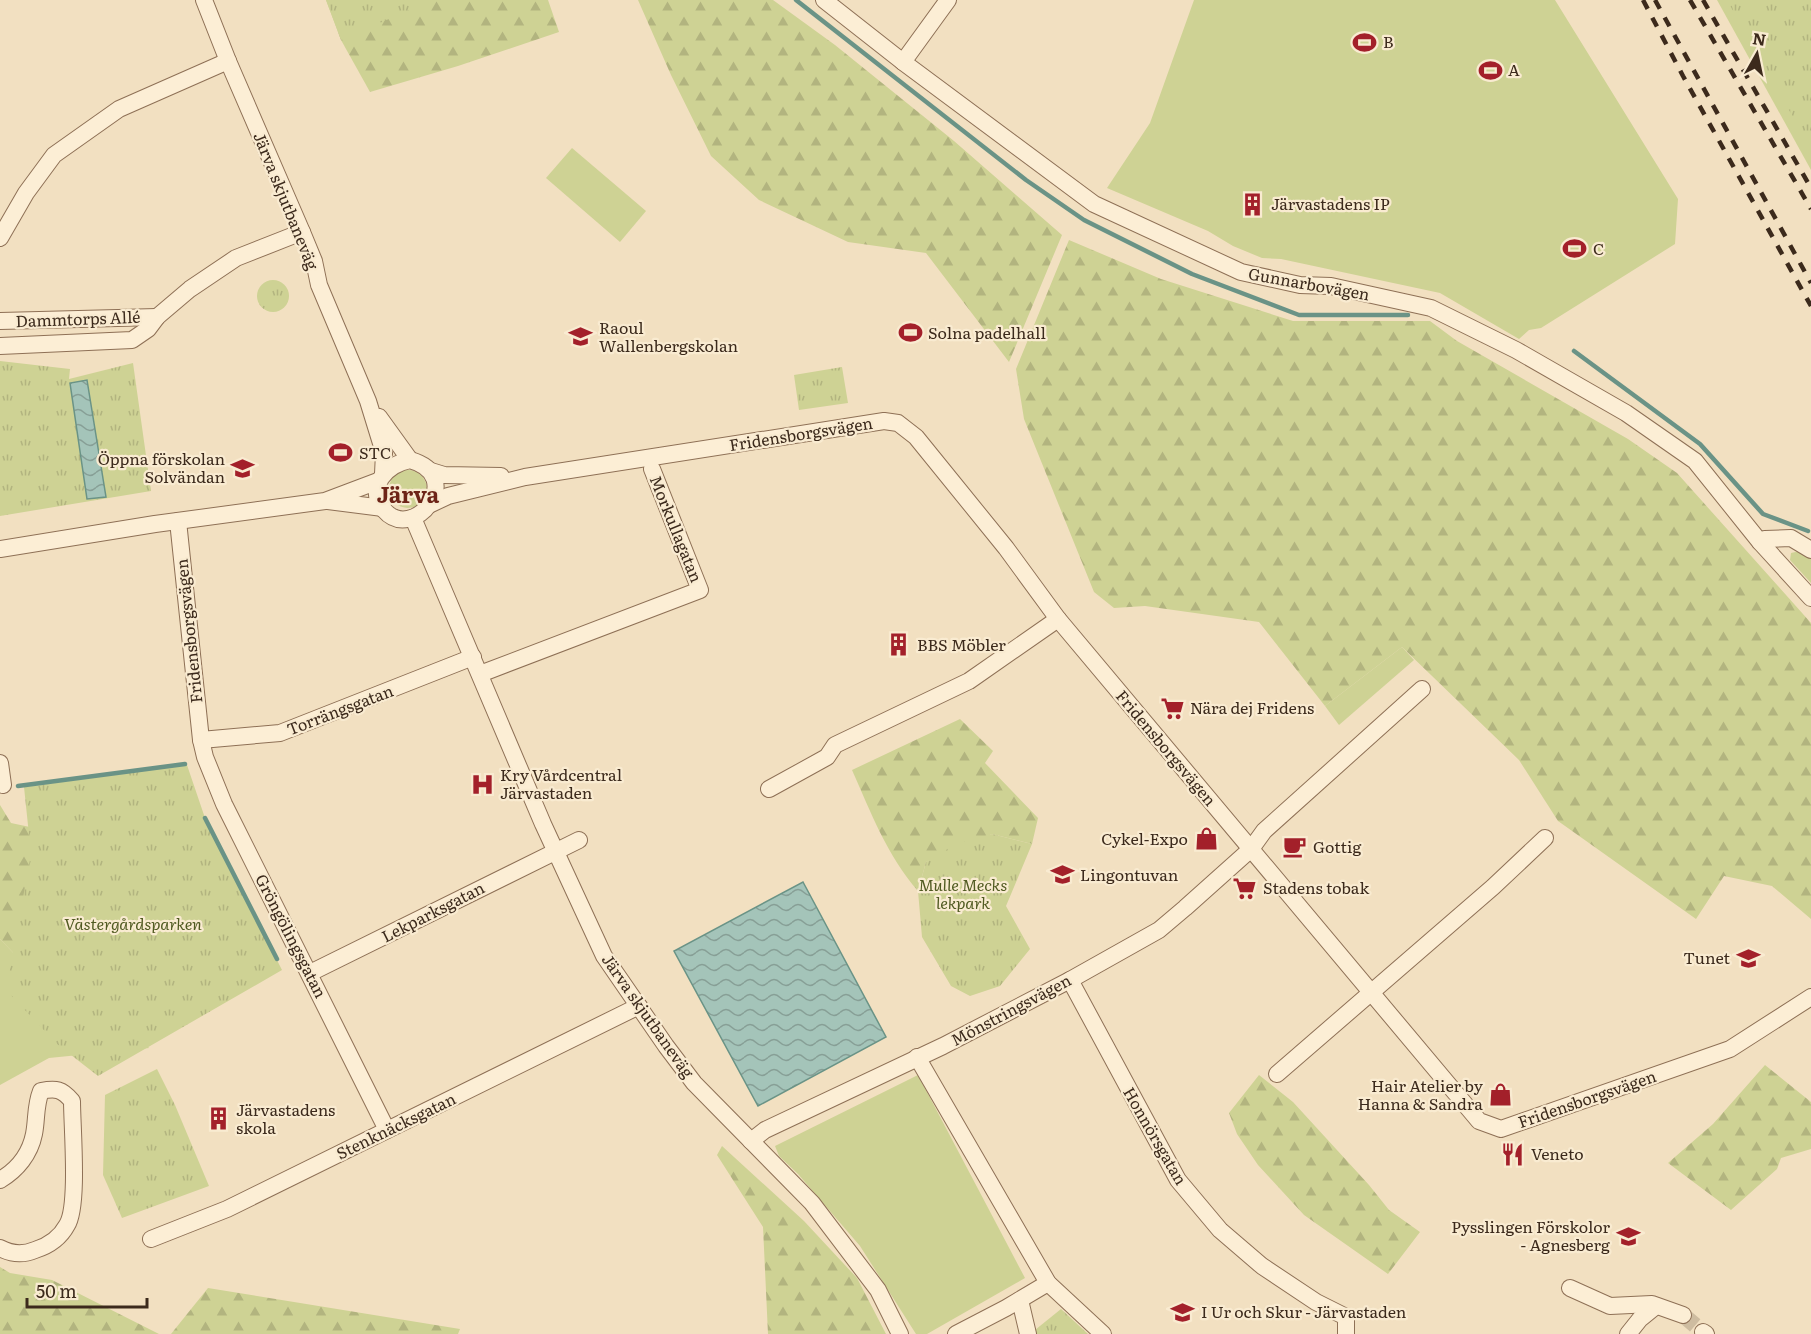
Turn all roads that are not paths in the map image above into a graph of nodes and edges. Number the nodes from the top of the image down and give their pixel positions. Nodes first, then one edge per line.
1 (204, 0) edge
2 (824, 0) edge
3 (948, 0) edge
4 (228, 61) junction
5 (903, 62) junction
6 (302, 232) junction
7 (0, 237) edge
8 (157, 317) junction
9 (0, 321) edge
10 (0, 346) edge
11 (392, 450) junction
12 (410, 460) junction
13 (651, 469) dead end
14 (431, 471) junction
15 (525, 477) junction
16 (380, 478) junction
17 (325, 501) junction
18 (431, 504) junction
19 (383, 508) junction
20 (413, 518) junction
21 (178, 521) junction
22 (1760, 542) junction
23 (0, 549) edge
24 (1811, 550) edge
25 (1811, 598) edge
26 (1058, 619) junction
27 (473, 657) junction
28 (480, 674) junction
29 (1422, 689) dead end
30 (201, 741) junction
31 (0, 763) edge
32 (3, 785) dead end
33 (769, 789) dead end
34 (1545, 838) dead end
35 (579, 840) dead end
36 (1251, 849) junction
37 (556, 851) junction
38 (310, 973) junction
39 (1070, 980) junction
40 (1371, 991) junction
41 (1811, 997) edge
42 (639, 1006) junction
43 (917, 1057) junction
44 (1277, 1074) dead end
45 (387, 1130) junction
46 (751, 1141) junction
47 (0, 1180) edge
48 (151, 1239) dead end
49 (0, 1248) edge
50 (1048, 1283) junction
51 (1570, 1288) dead end
52 (1020, 1300) junction
53 (1656, 1306) junction
54 (1683, 1315) tunnel mouth
55 (900, 1334) edge
56 (956, 1334) edge
57 (1028, 1334) edge
58 (1103, 1334) edge
59 (1346, 1334) edge
60 (1628, 1334) edge

1 - 4 street, Järva skjutbaneväg
2 - 5 street, Gunnarbovägen
3 - 5 street
4 - 6 street, Järva skjutbaneväg
4 - 7 street
5 - 22 street, Gunnarbovägen
6 - 8 street, Dammtorps Allé
6 - 11 street, Järva skjutbaneväg
8 - 9 street, Dammtorps Allé
8 - 10 street, Dammtorps Allé
11 - 12 street
11 - 16 street
12 - 14 street
12 - 16 street
13 - 28 street, Morkullagatan
14 - 15 street, Fridensborgsvägen
14 - 18 street
15 - 18 street, Fridensborgsvägen
15 - 26 street, Fridensborgsvägen
16 - 17 street
16 - 19 street
17 - 19 street
17 - 21 street
18 - 20 street
19 - 20 street
20 - 27 street, Järva skjutbaneväg
21 - 23 street
21 - 30 street, Fridensborgsvägen
22 - 24 street
22 - 25 street, Gunnarbovägen
26 - 33 street
26 - 36 street, Fridensborgsvägen
27 - 28 street, Järva skjutbaneväg
27 - 30 street, Torrängsgatan
28 - 37 street, Järva skjutbaneväg
29 - 36 street
30 - 38 street, Gröngölingsgatan
31 - 32 street
34 - 40 street
35 - 37 street, Lekparksgatan
36 - 39 street, Mönstringsvägen
36 - 40 street, Fridensborgsvägen
37 - 38 street, Lekparksgatan
37 - 42 street, Järva skjutbaneväg
38 - 45 street, Gröngölingsgatan
39 - 43 street, Mönstringsvägen
39 - 59 street, Honnörsgatan
40 - 41 street, Fridensborgsvägen
40 - 44 street
42 - 45 street, Stenknäcksgatan
42 - 46 street, Järva skjutbaneväg
43 - 46 street, Mönstringsvägen
43 - 50 street
45 - 48 street, Stenknäcksgatan
46 - 55 street, Järva skjutbaneväg
47 - 49 street
50 - 52 street
50 - 58 street
51 - 53 street
52 - 56 street
52 - 57 street
53 - 54 street
53 - 60 street

